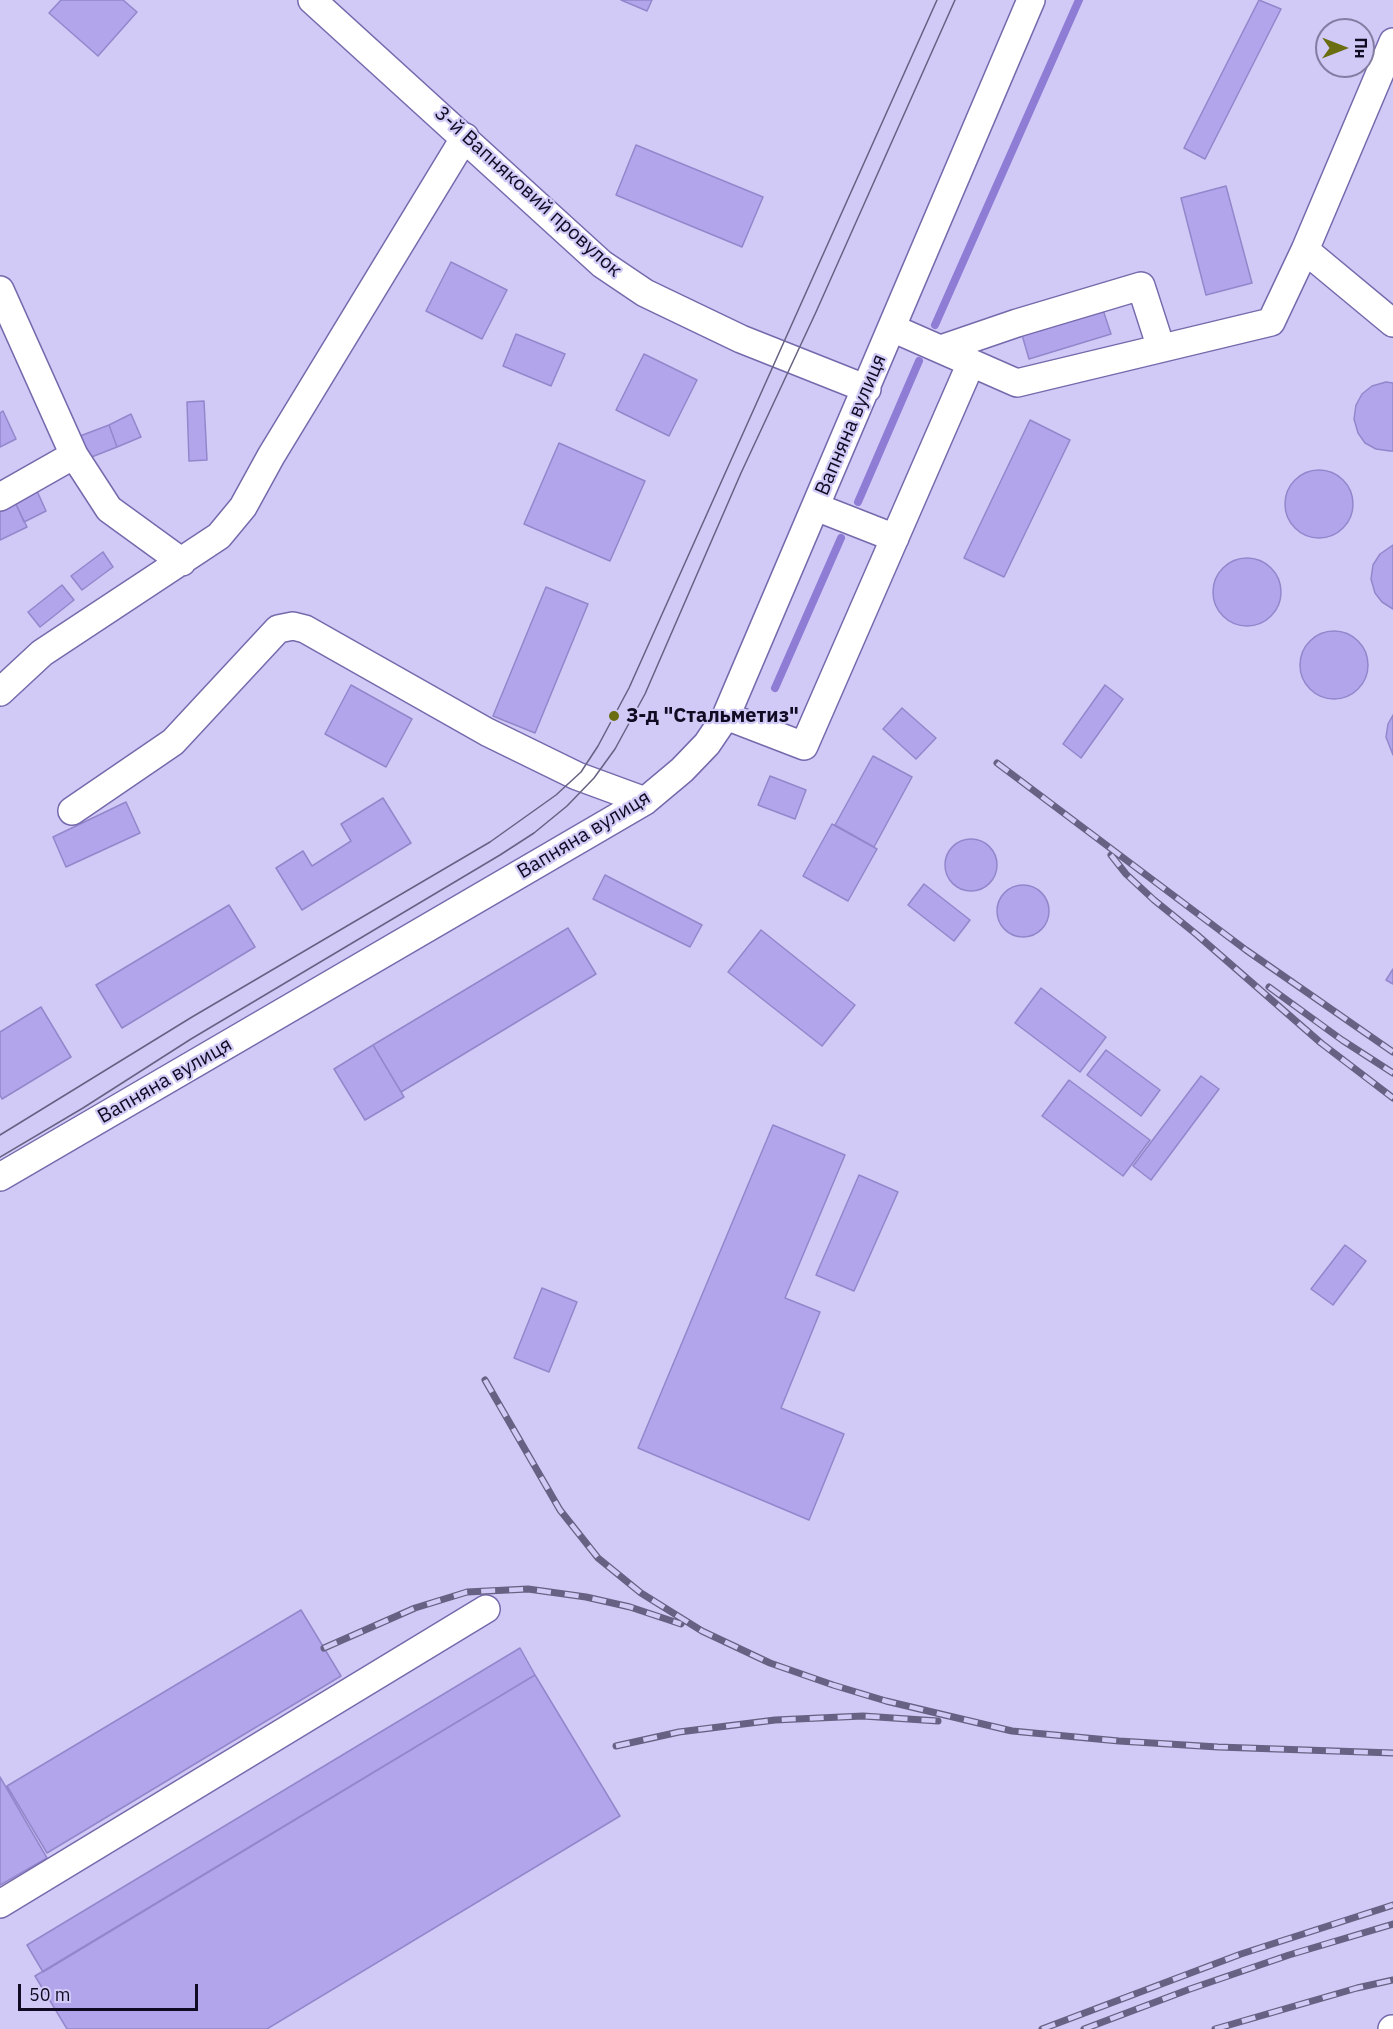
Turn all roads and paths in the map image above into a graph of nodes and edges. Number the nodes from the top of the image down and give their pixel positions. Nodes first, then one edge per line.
1 (312, 0) edge
2 (1031, 0) edge
3 (1393, 42) edge
4 (465, 137) junction
5 (1305, 250) junction
6 (0, 290) edge
7 (1393, 323) edge
8 (892, 328) junction
9 (1161, 348) junction
10 (941, 349) junction
11 (972, 363) junction
12 (867, 389) junction
13 (74, 455) junction
14 (0, 497) edge
15 (816, 507) junction
16 (895, 538) junction
17 (182, 562) junction
18 (0, 692) edge
19 (726, 716) junction
20 (645, 801) junction
21 (72, 811) dead end
22 (0, 1178) edge
23 (486, 1609) dead end
24 (0, 1904) edge

1 - 4 street, 3-й Вапняковий провулок
2 - 8 street, Вапняна вулиця
3 - 5 street
4 - 12 street, 3-й Вапняковий провулок
4 - 17 street
5 - 7 street
5 - 9 street
6 - 13 street
8 - 10 street
8 - 12 street, Вапняна вулиця
9 - 10 street
9 - 11 street
10 - 11 street
11 - 16 street
12 - 15 street, Вапняна вулиця
13 - 14 street
13 - 17 street
15 - 16 street
15 - 19 street, Вапняна вулиця
16 - 19 street
17 - 18 street
19 - 20 street, Вапняна вулиця
20 - 21 street
20 - 22 street, Вапняна вулиця
23 - 24 street

